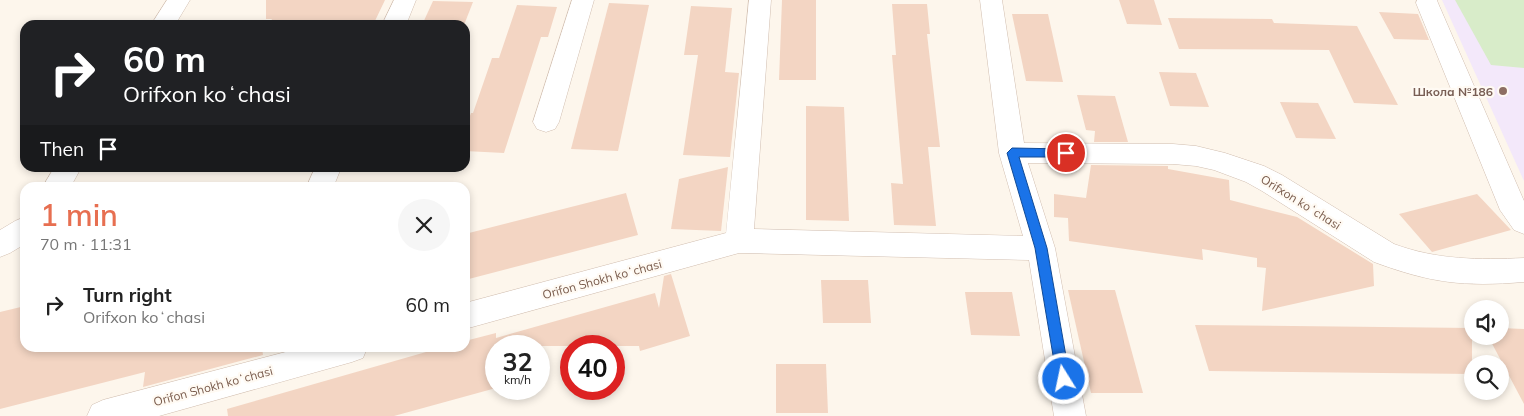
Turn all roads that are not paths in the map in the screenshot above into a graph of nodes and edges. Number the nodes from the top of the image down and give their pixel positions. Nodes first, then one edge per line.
1 (179, 0) edge
2 (405, 0) edge
3 (583, 0) edge
4 (760, 0) edge
5 (991, 0) edge
6 (1427, 3) dead end
7 (166, 20) edge
8 (396, 20) edge
9 (546, 122) dead end
10 (1012, 153) junction
11 (1524, 222) edge
12 (20, 233) edge
13 (739, 241) junction
14 (0, 245) edge
15 (1041, 248) junction
16 (1524, 270) edge
17 (470, 315) edge
18 (337, 352) edge
19 (103, 416) edge
20 (1070, 416) edge

1 - 7 street
2 - 8 street
3 - 9 street
4 - 13 street
5 - 10 street
6 - 11 street
10 - 15 street
10 - 16 street, Orifxon koʻchasi
12 - 14 street
13 - 15 street, Orifon Shokh koʻchasi
13 - 17 street, Orifon Shokh koʻchasi
15 - 20 street
18 - 19 street, Orifon Shokh koʻchasi

